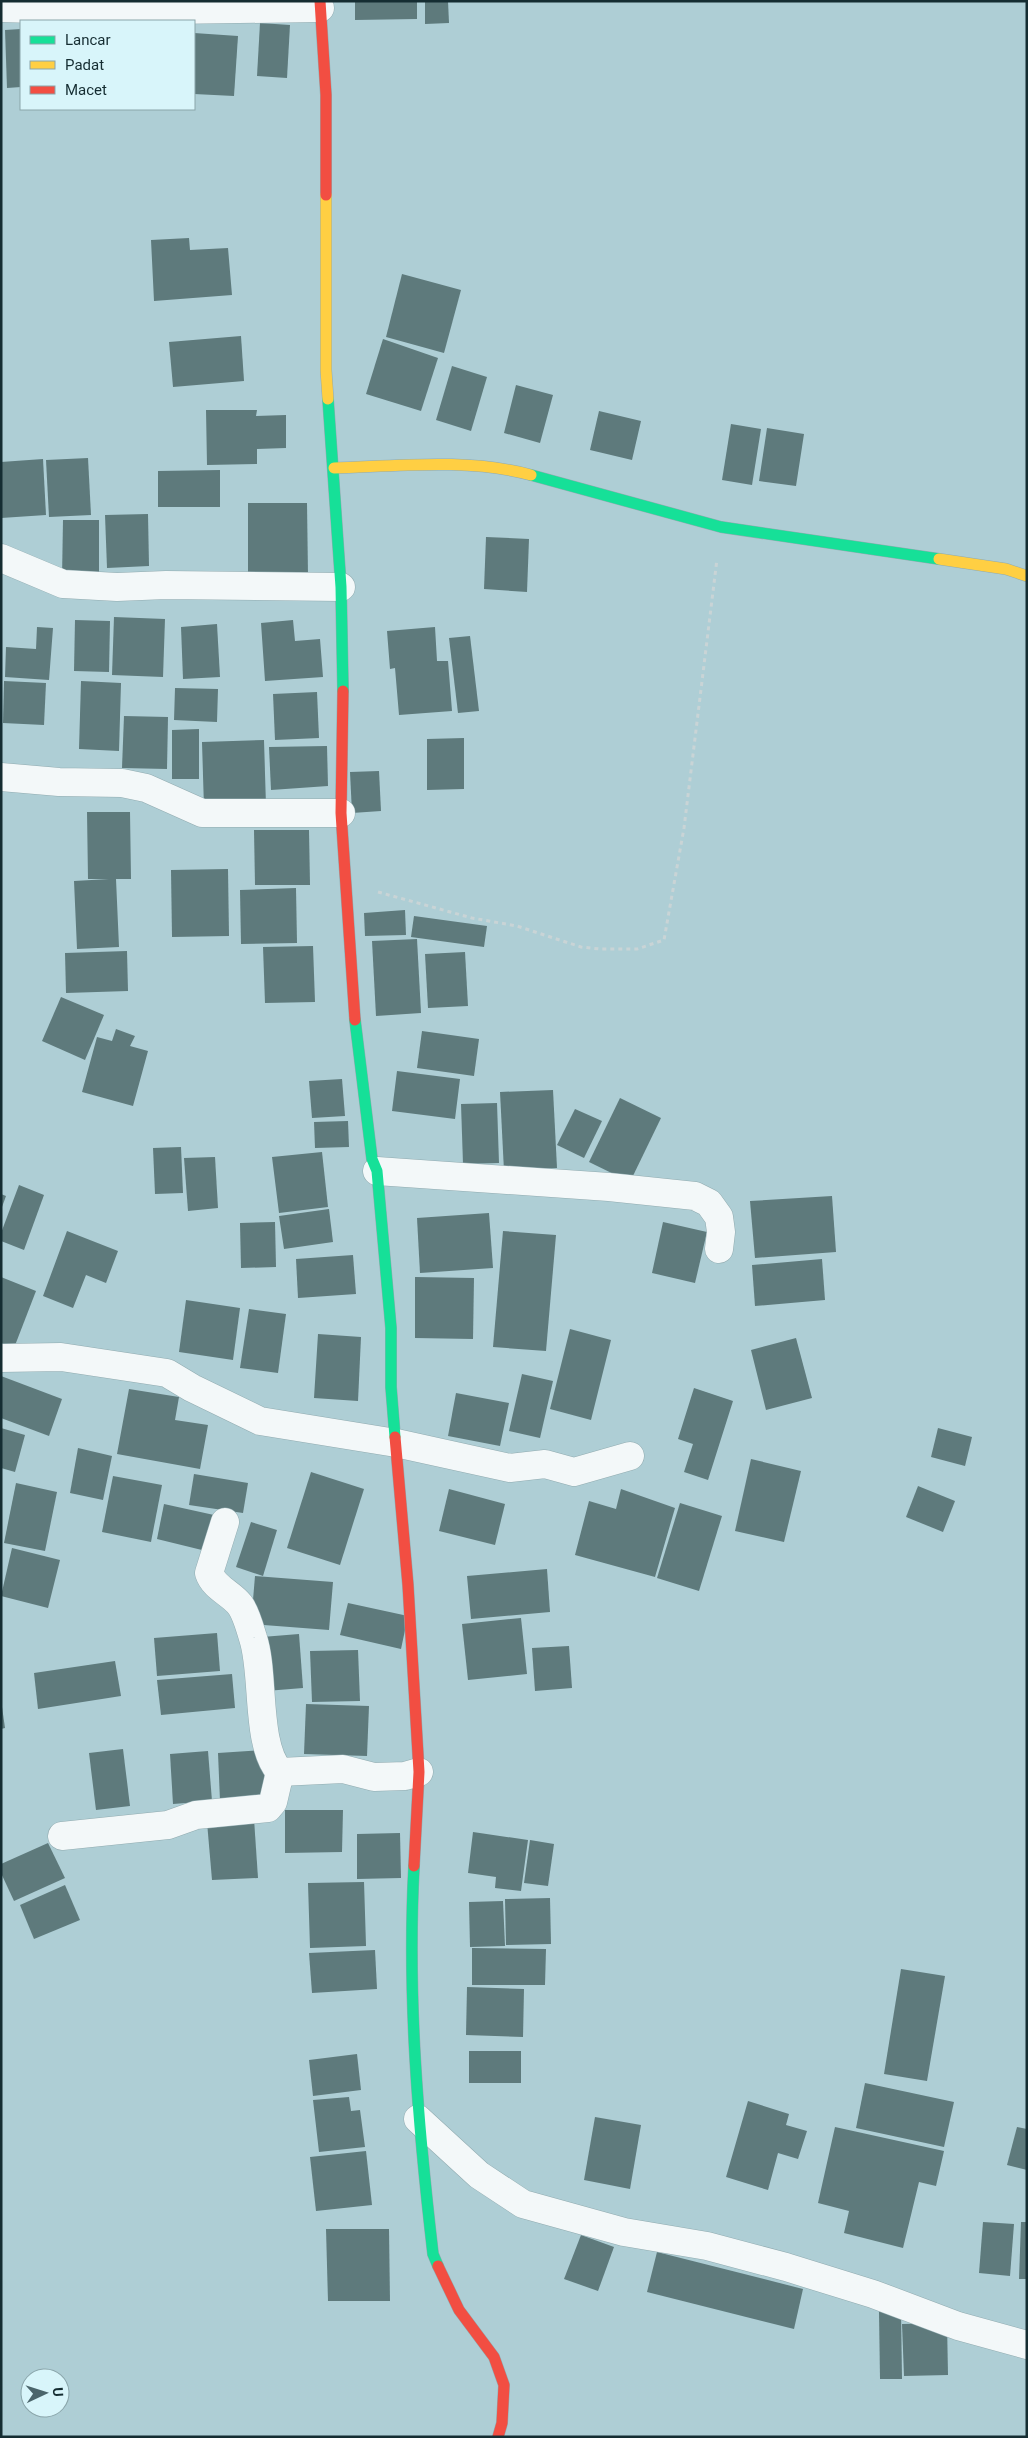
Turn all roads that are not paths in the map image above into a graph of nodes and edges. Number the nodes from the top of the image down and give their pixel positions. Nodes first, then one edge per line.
1 (320, 5) edge
2 (1, 8) edge
3 (334, 468) junction
4 (1, 558) edge
5 (1027, 576) edge
6 (341, 587) junction
7 (1, 778) edge
8 (341, 813) junction
9 (377, 1171) junction
10 (719, 1249) dead end
11 (1, 1358) edge
12 (396, 1443) junction
13 (630, 1456) dead end
14 (225, 1522) dead end
15 (280, 1772) junction
16 (419, 1772) junction
17 (62, 1836) dead end
18 (418, 2119) junction
19 (1027, 2345) edge
20 (498, 2437) edge

1 - 2 street
1 - 3 street
3 - 5 street
3 - 6 street
4 - 6 street
6 - 8 street
7 - 8 street
8 - 9 street
9 - 10 street
9 - 12 street
11 - 12 street
12 - 13 street
12 - 16 street
14 - 15 street
15 - 16 street
15 - 17 street
16 - 18 street
18 - 19 street
18 - 20 street

